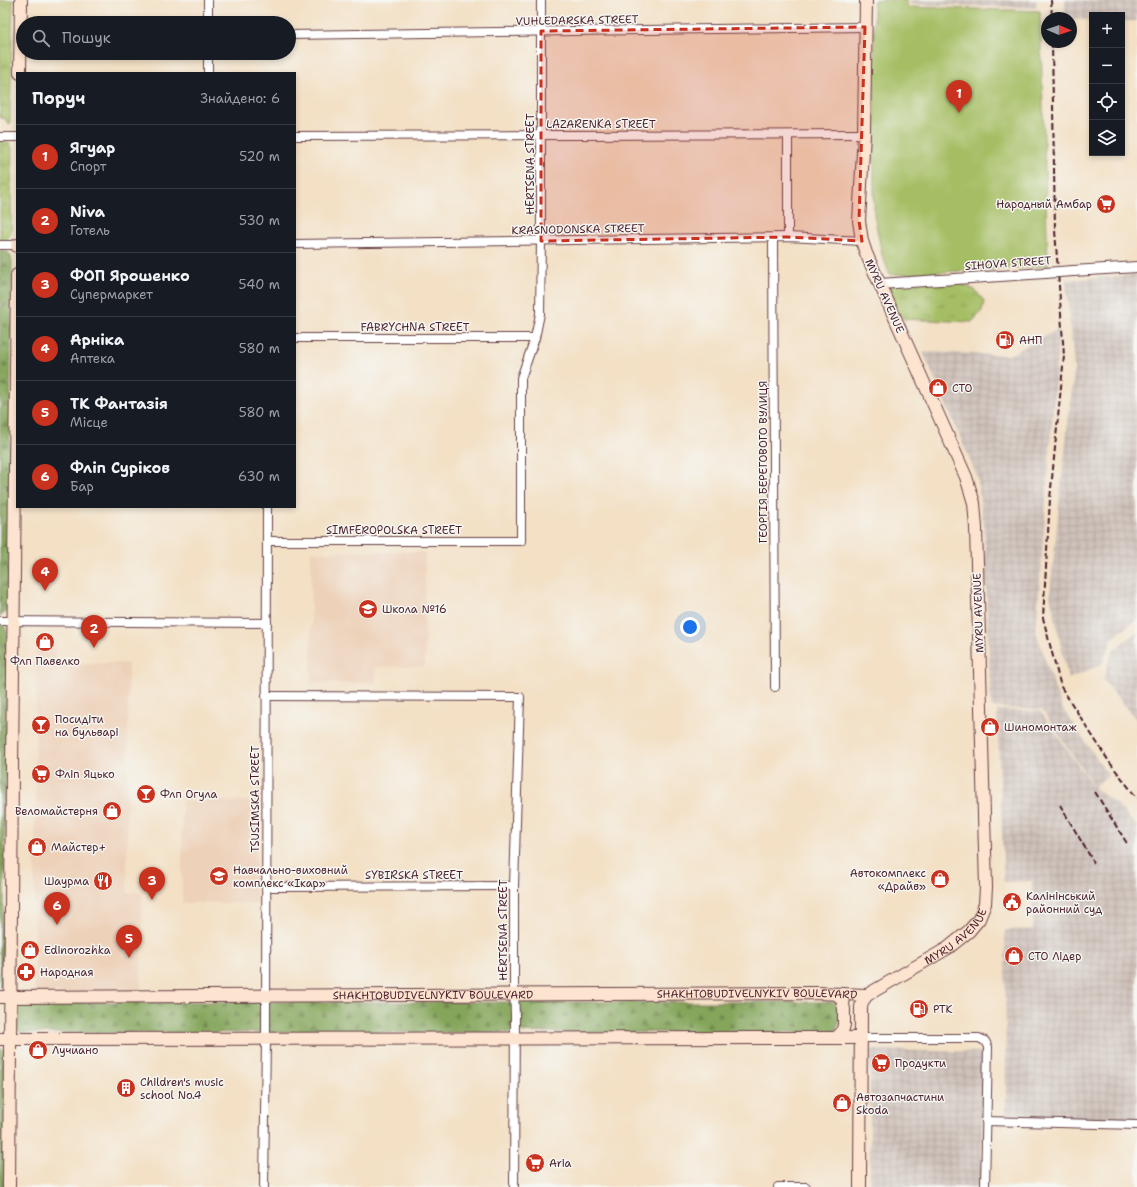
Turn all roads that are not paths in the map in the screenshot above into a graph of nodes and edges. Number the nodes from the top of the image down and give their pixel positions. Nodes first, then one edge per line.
1 (21, 0) edge
2 (208, 0) edge
3 (541, 0) edge
4 (866, 0) edge
5 (21, 16) edge
6 (208, 16) edge
7 (865, 27) junction
8 (541, 32) junction
9 (296, 34) edge
10 (20, 60) edge
11 (208, 60) edge
12 (20, 72) edge
13 (208, 72) edge
14 (864, 134) junction
15 (541, 135) junction
16 (788, 135) junction
17 (296, 136) edge
18 (0, 137) edge
19 (16, 137) edge
20 (788, 237) junction
21 (773, 238) junction
22 (542, 241) junction
23 (862, 241) junction
24 (296, 244) edge
25 (16, 245) edge
26 (0, 246) edge
27 (1137, 267) edge
28 (880, 284) junction
29 (296, 338) edge
30 (535, 338) junction
31 (16, 390) edge
32 (266, 508) edge
33 (266, 541) junction
34 (521, 541) joint
35 (0, 621) edge
36 (14, 621) junction
37 (266, 623) junction
38 (775, 687) dead end
39 (266, 696) junction
40 (514, 886) junction
41 (266, 887) junction
42 (837, 994) junction
43 (266, 995) junction
44 (514, 995) junction
45 (867, 995) junction
46 (5, 997) edge
47 (515, 1038) junction
48 (836, 1038) junction
49 (860, 1038) junction
50 (5, 1039) edge
51 (266, 1039) junction
52 (986, 1121) junction
53 (1137, 1126) edge
54 (9, 1187) edge
55 (264, 1187) edge
56 (514, 1187) edge
57 (778, 1187) edge
58 (806, 1187) edge
59 (860, 1187) edge
60 (985, 1187) edge

1 - 5 main road
2 - 6 street
3 - 8 street, HERTSENA STREET
4 - 7 main road, MYRU AVENUE
7 - 8 street, VUHLEDARSKA STREET
7 - 14 main road, MYRU AVENUE
8 - 9 street, VUHLEDARSKA STREET
8 - 15 street, HERTSENA STREET
10 - 12 main road
11 - 13 street
14 - 16 street, LAZARENKA STREET
14 - 23 main road, MYRU AVENUE
15 - 16 street, LAZARENKA STREET
15 - 17 street, LAZARENKA STREET
15 - 22 street, HERTSENA STREET
16 - 20 street
18 - 19 street
20 - 21 street, KRASNODONSKA STREET
20 - 23 street, KRASNODONSKA STREET
21 - 22 street, KRASNODONSKA STREET
21 - 38 street, ГЕОРГІЯ БЕРЕГОВОГО ВУЛИЦЯ
22 - 24 street, KRASNODONSKA STREET
22 - 30 street, HERTSENA STREET
23 - 28 main road, MYRU AVENUE
25 - 26 street
27 - 28 street, SIHOVA STREET, bridge
28 - 45 main road, MYRU AVENUE
29 - 30 street, FABRYCHNA STREET
30 - 34 street, HERTSENA STREET
31 - 36 main road
32 - 33 street, TSUSIMSKA STREET
33 - 34 street, SIMFEROPOLSKA STREET
33 - 37 street, TSUSIMSKA STREET
35 - 36 street
36 - 37 street
36 - 46 main road
37 - 39 street, TSUSIMSKA STREET
39 - 40 street, HERTSENA STREET
39 - 41 street, TSUSIMSKA STREET
40 - 41 street, SYBIRSKA STREET
40 - 44 street, HERTSENA STREET
41 - 43 street, TSUSIMSKA STREET
42 - 44 main road, SHAKHTOBUDIVELNYKIV BOULEVARD
42 - 45 main road, SHAKHTOBUDIVELNYKIV BOULEVARD
42 - 48 main road
43 - 44 main road, SHAKHTOBUDIVELNYKIV BOULEVARD
43 - 46 main road, SHAKHTOBUDIVELNYKIV BOULEVARD
43 - 51 street, TSUSIMSKA STREET
44 - 47 street, HERTSENA STREET
45 - 49 main road
46 - 50 main road
47 - 48 main road
47 - 51 main road
47 - 56 street, HERTSENA STREET
48 - 49 main road
49 - 52 street
49 - 59 main road
50 - 51 main road
50 - 54 main road
51 - 55 street, TSUSIMSKA STREET
52 - 53 street
52 - 60 street
57 - 58 street

